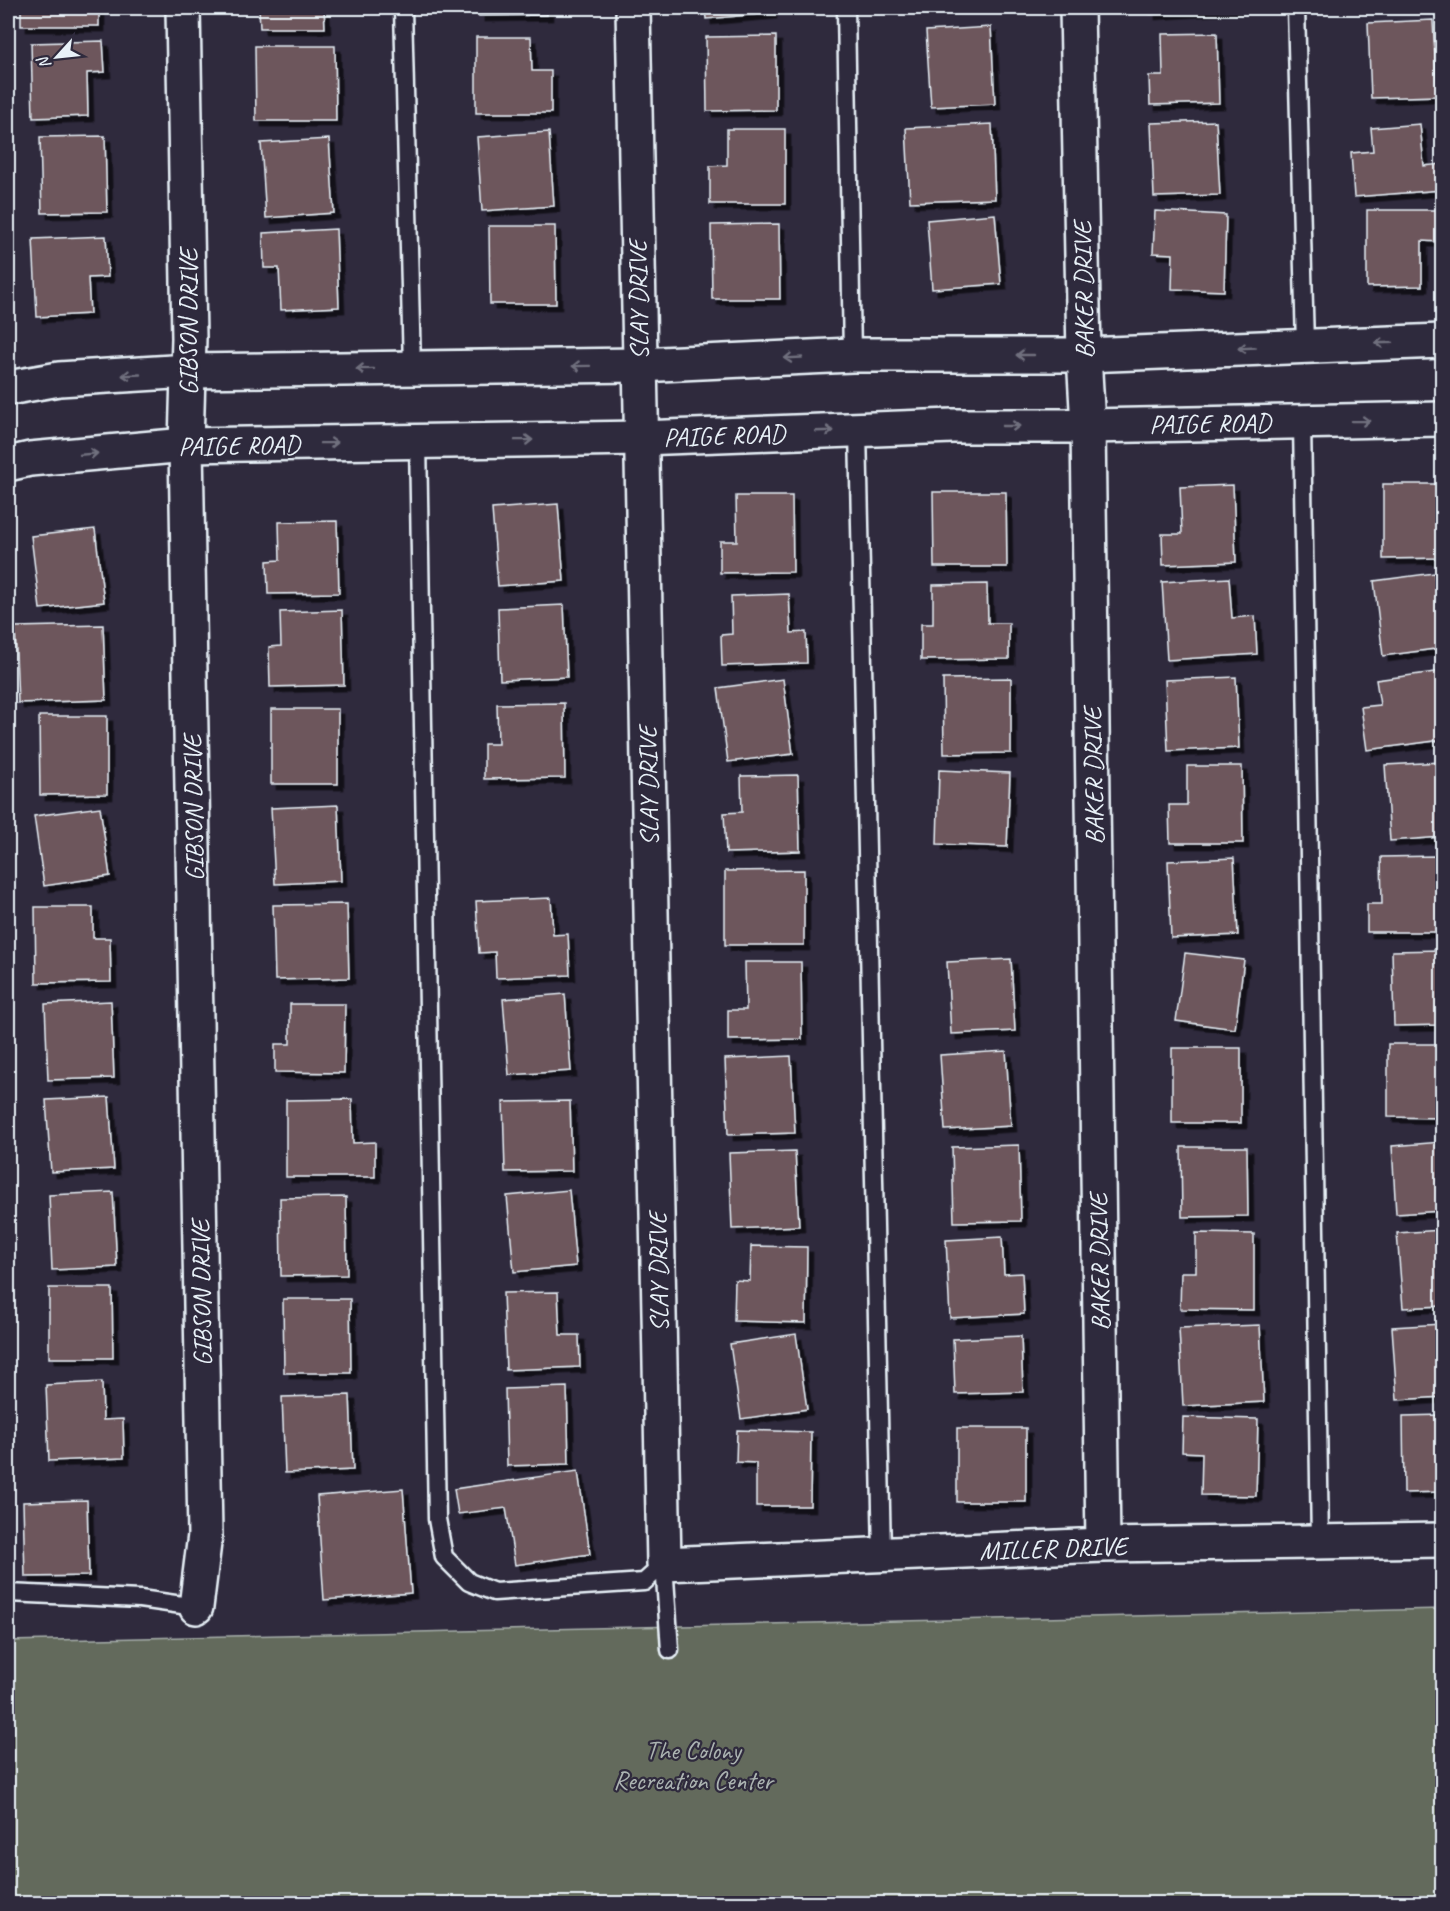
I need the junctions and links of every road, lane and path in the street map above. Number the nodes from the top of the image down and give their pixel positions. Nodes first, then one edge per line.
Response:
1 (183, 8) edge
2 (404, 8) edge
3 (633, 8) edge
4 (846, 8) edge
5 (1077, 8) edge
6 (1296, 8) edge
7 (1443, 341) edge
8 (1305, 345) junction
9 (852, 355) junction
10 (1084, 355) junction
11 (639, 365) junction
12 (412, 368) junction
13 (189, 371) junction
14 (8, 388) edge
15 (1443, 419) edge
16 (1302, 422) junction
17 (1088, 426) junction
18 (858, 430) junction
19 (641, 438) junction
20 (418, 441) junction
21 (186, 445) junction
22 (8, 464) edge
23 (1443, 1540) edge
24 (1320, 1542) junction
25 (1103, 1545) junction
26 (882, 1554) junction
27 (664, 1564) junction
28 (8, 1593) edge
29 (196, 1607) joint
30 (670, 1650) dead end

1 - 13 street, GIBSON DRIVE
2 - 12 lane
3 - 11 street, SLAY DRIVE
4 - 9 lane
5 - 10 street, BAKER DRIVE
6 - 8 lane
7 -> 8 street
8 -> 10 street
10 -> 9 street
9 -> 11 street
10 - 17 street, BAKER DRIVE
11 -> 12 street
11 - 19 street, SLAY DRIVE
12 -> 13 street
13 -> 14 street
13 - 21 street, GIBSON DRIVE
16 -> 15 street, PAIGE ROAD
16 - 17 street, PAIGE ROAD
16 - 24 lane
18 -> 17 street, PAIGE ROAD
17 - 25 street, BAKER DRIVE
19 -> 18 street, PAIGE ROAD
18 - 26 lane
20 -> 19 street, PAIGE ROAD
19 - 27 street, SLAY DRIVE
21 -> 20 street, PAIGE ROAD
20 - 27 lane
22 -> 21 street, PAIGE ROAD
21 - 29 street, GIBSON DRIVE
23 - 24 street, MILLER DRIVE
24 - 25 street, MILLER DRIVE
25 - 26 street, MILLER DRIVE
26 - 27 street, MILLER DRIVE
27 - 30 lane
28 - 29 lane

